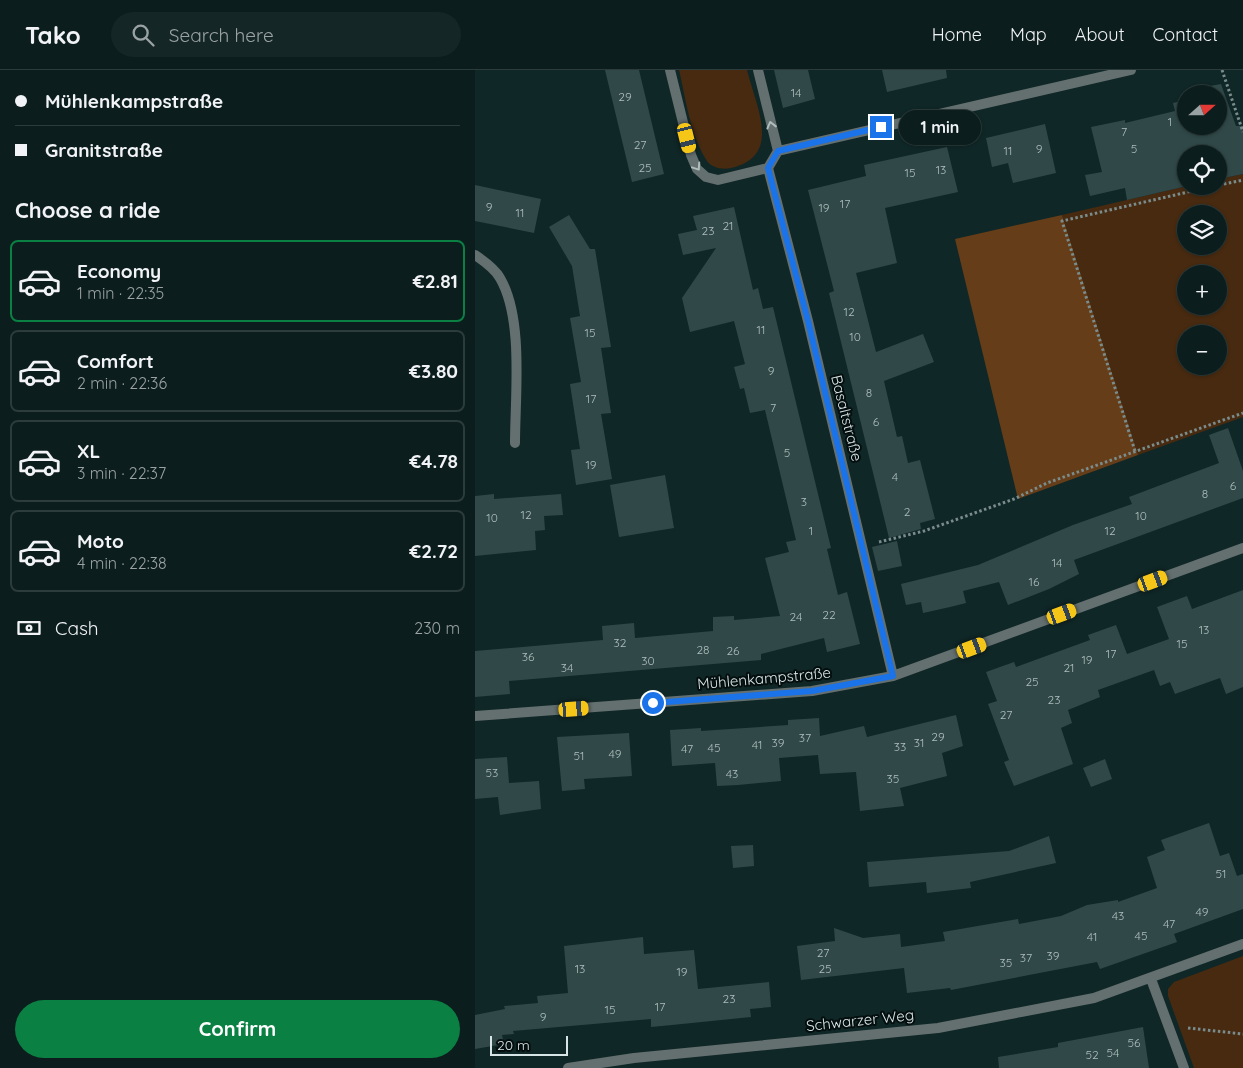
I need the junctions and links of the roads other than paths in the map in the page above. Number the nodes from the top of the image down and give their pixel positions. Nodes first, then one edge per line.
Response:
1 (670, 70) edge
2 (758, 70) edge
3 (1131, 70) edge
4 (778, 151) junction
5 (768, 168) junction
6 (475, 255) edge
7 (515, 443) dead end
8 (1243, 548) edge
9 (893, 676) junction
10 (475, 716) edge
11 (1243, 944) edge
12 (1151, 979) junction
13 (568, 1068) edge
14 (1184, 1068) edge

1 -> 5 street
4 -> 2 street
3 - 4 street
4 - 5 street
5 - 9 street, Basaltstraße
6 - 7 street
8 - 9 street, Mühlenkampstraße
9 - 10 street, Mühlenkampstraße
11 - 12 street, Schwarzer Weg
12 - 13 street, Schwarzer Weg
12 - 14 street

